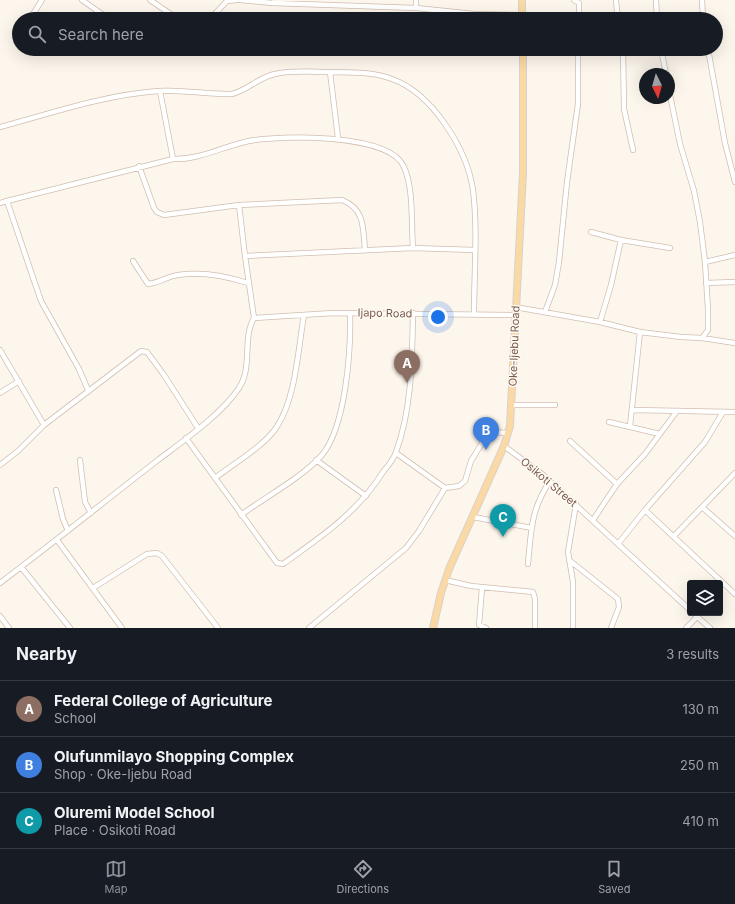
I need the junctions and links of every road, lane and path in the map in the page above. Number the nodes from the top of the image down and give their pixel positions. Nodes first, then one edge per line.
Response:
1 (42, 0) edge
2 (82, 0) edge
3 (150, 0) edge
4 (227, 0) edge
5 (237, 0) edge
6 (240, 0) edge
7 (416, 0) edge
8 (522, 0) edge
9 (577, 0) edge
10 (616, 0) edge
11 (656, 0) edge
12 (702, 0) edge
13 (416, 8) junction
14 (34, 12) edge
15 (99, 12) edge
16 (166, 12) edge
17 (216, 12) edge
18 (455, 12) edge
19 (521, 12) edge
20 (578, 12) edge
21 (618, 12) edge
22 (657, 12) edge
23 (703, 12) edge
24 (523, 56) edge
25 (578, 56) edge
26 (623, 56) edge
27 (662, 56) edge
28 (710, 56) edge
29 (665, 68) edge
30 (330, 72) junction
31 (160, 91) junction
32 (672, 104) edge
33 (0, 127) edge
34 (338, 138) junction
35 (633, 150) dead end
36 (173, 159) junction
37 (733, 165) edge
38 (139, 166) junction
39 (735, 182) edge
40 (6, 201) junction
41 (0, 202) edge
42 (239, 205) junction
43 (591, 232) dead end
44 (621, 240) junction
45 (413, 248) junction
46 (670, 248) dead end
47 (365, 250) junction
48 (475, 250) junction
49 (735, 255) edge
50 (245, 256) junction
51 (133, 260) dead end
52 (705, 262) junction
53 (706, 282) junction
54 (735, 282) edge
55 (248, 283) junction
56 (515, 307) junction
57 (546, 312) junction
58 (350, 313) junction
59 (413, 313) junction
60 (474, 314) junction
61 (304, 315) junction
62 (515, 315) junction
63 (254, 318) junction
64 (600, 322) junction
65 (640, 332) junction
66 (702, 338) junction
67 (735, 343) edge
68 (0, 350) edge
69 (19, 381) junction
70 (88, 390) junction
71 (0, 393) edge
72 (512, 405) junction
73 (556, 405) dead end
74 (633, 410) junction
75 (677, 411) junction
76 (723, 412) junction
77 (735, 412) edge
78 (609, 422) dead end
79 (44, 425) junction
80 (630, 426) junction
81 (198, 428) junction
82 (508, 433) junction
83 (660, 434) junction
84 (186, 438) junction
85 (570, 441) dead end
86 (504, 446) junction
87 (396, 453) junction
88 (80, 460) dead end
89 (316, 460) junction
90 (0, 465) edge
91 (735, 473) edge
92 (215, 478) junction
93 (550, 481) junction
94 (617, 484) junction
95 (444, 488) junction
96 (56, 490) dead end
97 (366, 496) junction
98 (576, 504) junction
99 (702, 507) junction
100 (645, 510) junction
101 (91, 513) junction
102 (241, 515) junction
103 (473, 517) junction
104 (593, 520) junction
105 (532, 528) junction
106 (68, 531) junction
107 (674, 536) junction
108 (735, 536) edge
109 (57, 540) junction
110 (618, 544) junction
111 (569, 560) junction
112 (528, 564) dead end
113 (21, 567) junction
114 (445, 580) junction
115 (0, 583) edge
116 (93, 588) junction
117 (482, 588) junction
118 (735, 594) edge
119 (687, 607) edge
120 (694, 616) edge
121 (696, 616) edge
122 (0, 617) edge
123 (9, 628) edge
124 (70, 628) edge
125 (122, 628) edge
126 (218, 628) edge
127 (309, 628) edge
128 (433, 628) edge
129 (486, 628) edge
130 (534, 628) edge
131 (573, 628) edge
132 (611, 628) edge
133 (686, 628) edge
134 (710, 628) edge

1 - 14 street
2 - 15 street
3 - 16 street
4 - 5 street
4 - 17 street
6 - 13 street
7 - 13 street
8 - 19 main road
9 - 20 street
10 - 21 street
11 - 22 street
12 - 23 street
13 - 18 street
24 - 56 main road, Oke-Ijebu Road
25 - 57 street
26 - 35 street
27 - 29 street
28 - 37 street
30 - 31 street
30 - 34 street
30 - 48 street
31 - 33 street
31 - 36 street
32 - 52 street
34 - 36 street
34 - 45 street
36 - 38 street
37 - 39 street
38 - 40 street
38 - 42 street
40 - 41 street
40 - 70 street
42 - 47 street
42 - 50 street
43 - 44 street
44 - 46 street
44 - 64 street
45 - 47 street
45 - 48 street
47 - 50 street
48 - 60 street
49 - 52 street
50 - 55 street
51 - 55 street
52 - 53 street
53 - 54 street
53 - 66 street
55 - 63 street
56 - 57 street
56 - 62 main road, Oke-Ijebu Road
57 - 64 street
58 - 59 street, Ijapo Road
58 - 61 street, Ijapo Road
58 - 89 street
59 - 60 street, Ijapo Road
59 - 87 street
60 - 62 street, Ijapo Road
61 - 63 street, Ijapo Road
61 - 92 street
62 - 72 main road, Oke-Ijebu Road
63 - 81 street
64 - 65 street
65 - 66 street
65 - 74 street
66 - 67 street
68 - 69 street
69 - 71 street
69 - 79 street
70 - 79 street
70 - 81 street
72 - 73 street
72 - 82 main road, Oke-Ijebu Road
74 - 75 street
74 - 80 street
75 - 76 street
75 - 83 street
76 - 77 street
76 - 100 street
78 - 80 street
79 - 90 street
80 - 83 street
81 - 84 street
82 - 86 main road, Oke-Ijebu Road
82 - 95 street
83 - 94 street
84 - 92 street
84 - 101 street
85 - 94 street
86 - 93 street, Osikoti Street
86 - 103 main road, Oke-Ijebu Road
87 - 95 street
87 - 97 street
88 - 101 street
89 - 97 street
89 - 102 street
91 - 99 street
92 - 102 street
93 - 98 street, Osikoti Street
93 - 105 street
94 - 104 street
95 - 127 street
96 - 106 street
97 - 102 street
98 - 104 street, Osikoti Street
98 - 111 street
99 - 107 street
99 - 108 street
100 - 107 street
100 - 110 street
101 - 106 street
103 - 105 street
103 - 114 main road, Oke-Ijebu Road
104 - 110 street, Osikoti Street
105 - 112 street
106 - 109 street
107 - 118 street
109 - 113 street
109 - 116 street
110 - 119 street, Osikoti Street
111 - 131 street
111 - 132 street
113 - 115 street
113 - 124 street
114 - 117 street
114 - 128 main road, Oke-Ijebu Road
116 - 125 street
116 - 126 street
117 - 129 street
117 - 130 street
120 - 133 street
121 - 134 street
122 - 123 street

